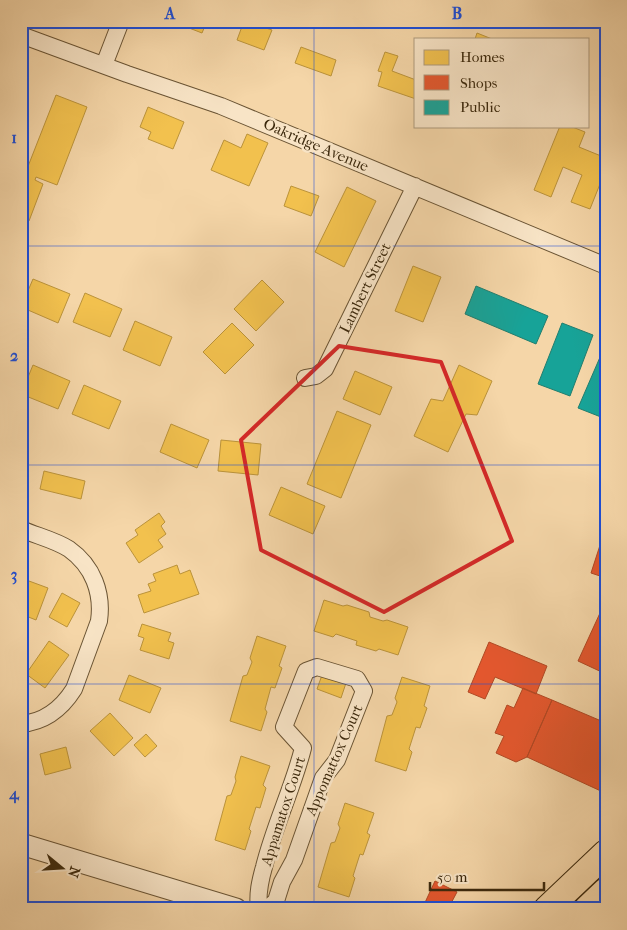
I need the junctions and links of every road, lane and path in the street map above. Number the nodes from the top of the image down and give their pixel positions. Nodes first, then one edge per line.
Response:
1 (122, 21) edge
2 (21, 35) edge
3 (104, 66) junction
4 (415, 186) junction
5 (606, 266) edge
6 (305, 378) dead end
7 (21, 530) edge
8 (364, 692) joint
9 (21, 724) edge
10 (21, 844) edge
11 (606, 853) edge
12 (606, 891) edge
13 (236, 909) edge
14 (259, 909) edge
15 (267, 909) edge
16 (547, 909) edge
17 (587, 909) edge

1 - 3 street
2 - 3 street, Oakridge Avenue
3 - 4 street, Oakridge Avenue
4 - 5 street, Oakridge Avenue
4 - 6 street, Lambert Street
7 - 9 street
8 - 14 street, Appamatox Court
8 - 15 street, Appomattox Court
10 - 13 street
11 - 16 main road
12 - 17 main road

